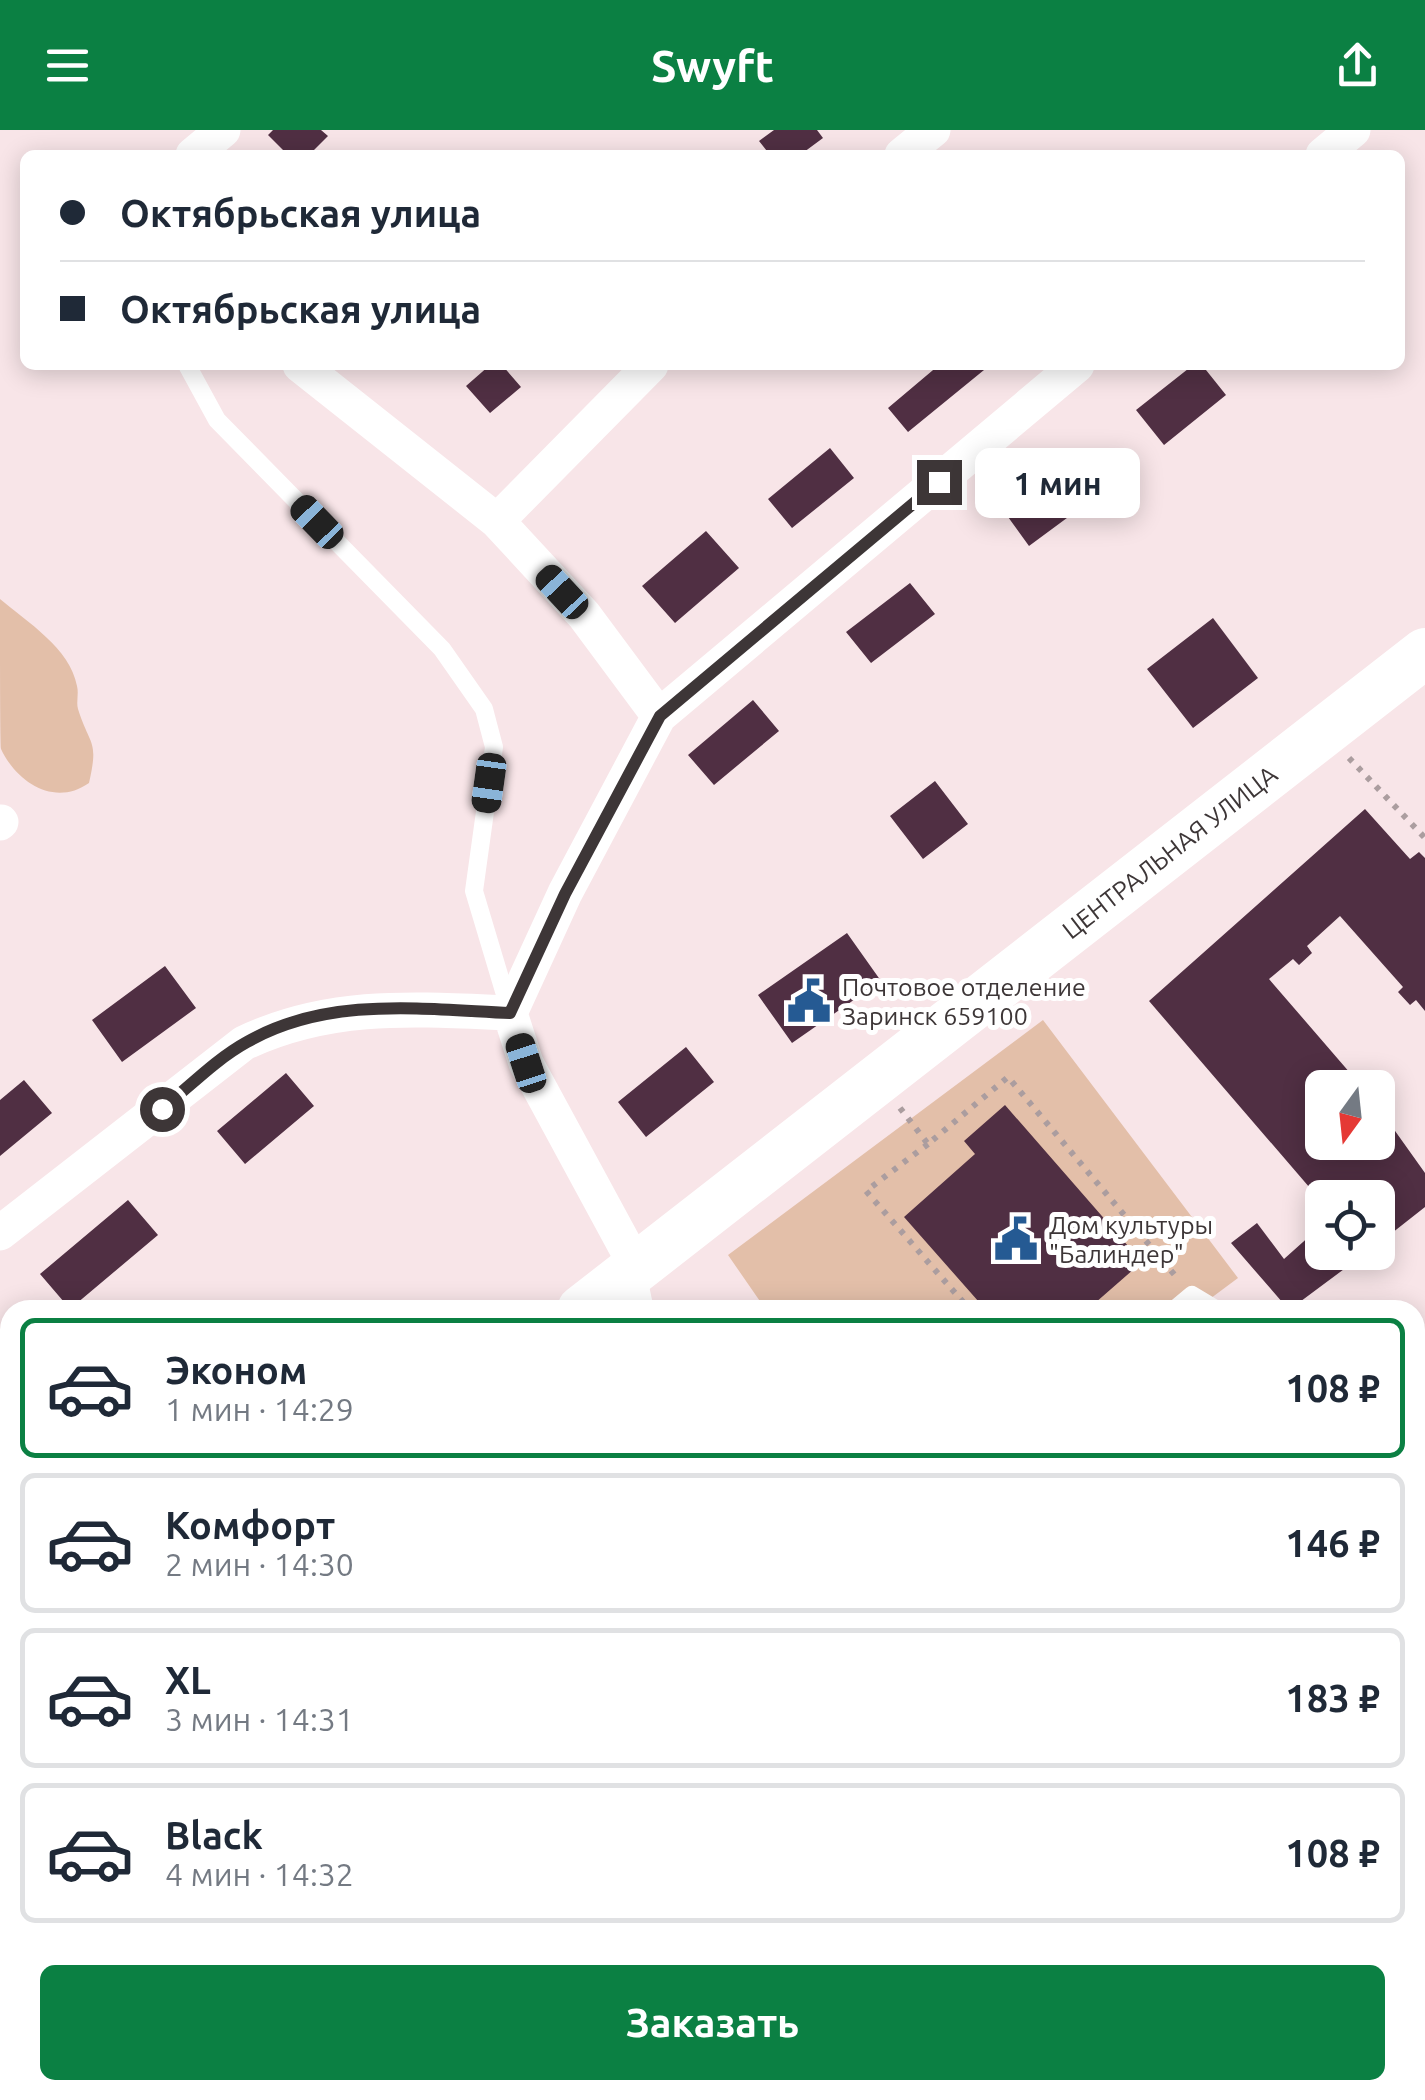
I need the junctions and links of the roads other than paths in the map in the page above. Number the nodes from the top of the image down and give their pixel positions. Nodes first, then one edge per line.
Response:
1 (933, 130) edge
2 (1353, 130) edge
3 (908, 150) edge
4 (1329, 150) edge
5 (190, 370) edge
6 (306, 370) edge
7 (645, 370) edge
8 (1071, 370) edge
9 (497, 521) junction
10 (1425, 653) edge
11 (660, 716) junction
12 (510, 1013) junction
13 (0, 1233) edge
14 (640, 1288) edge
15 (608, 1300) edge

1 - 3 street
2 - 4 street
5 - 12 lane
6 - 9 street
7 - 9 street
8 - 11 street
9 - 11 street
10 - 14 street, ЦЕНТРАЛЬНАЯ УЛИЦА
11 - 12 street
12 - 13 street
12 - 14 street
14 - 15 street, ЦЕНТРАЛЬНАЯ УЛИЦА

